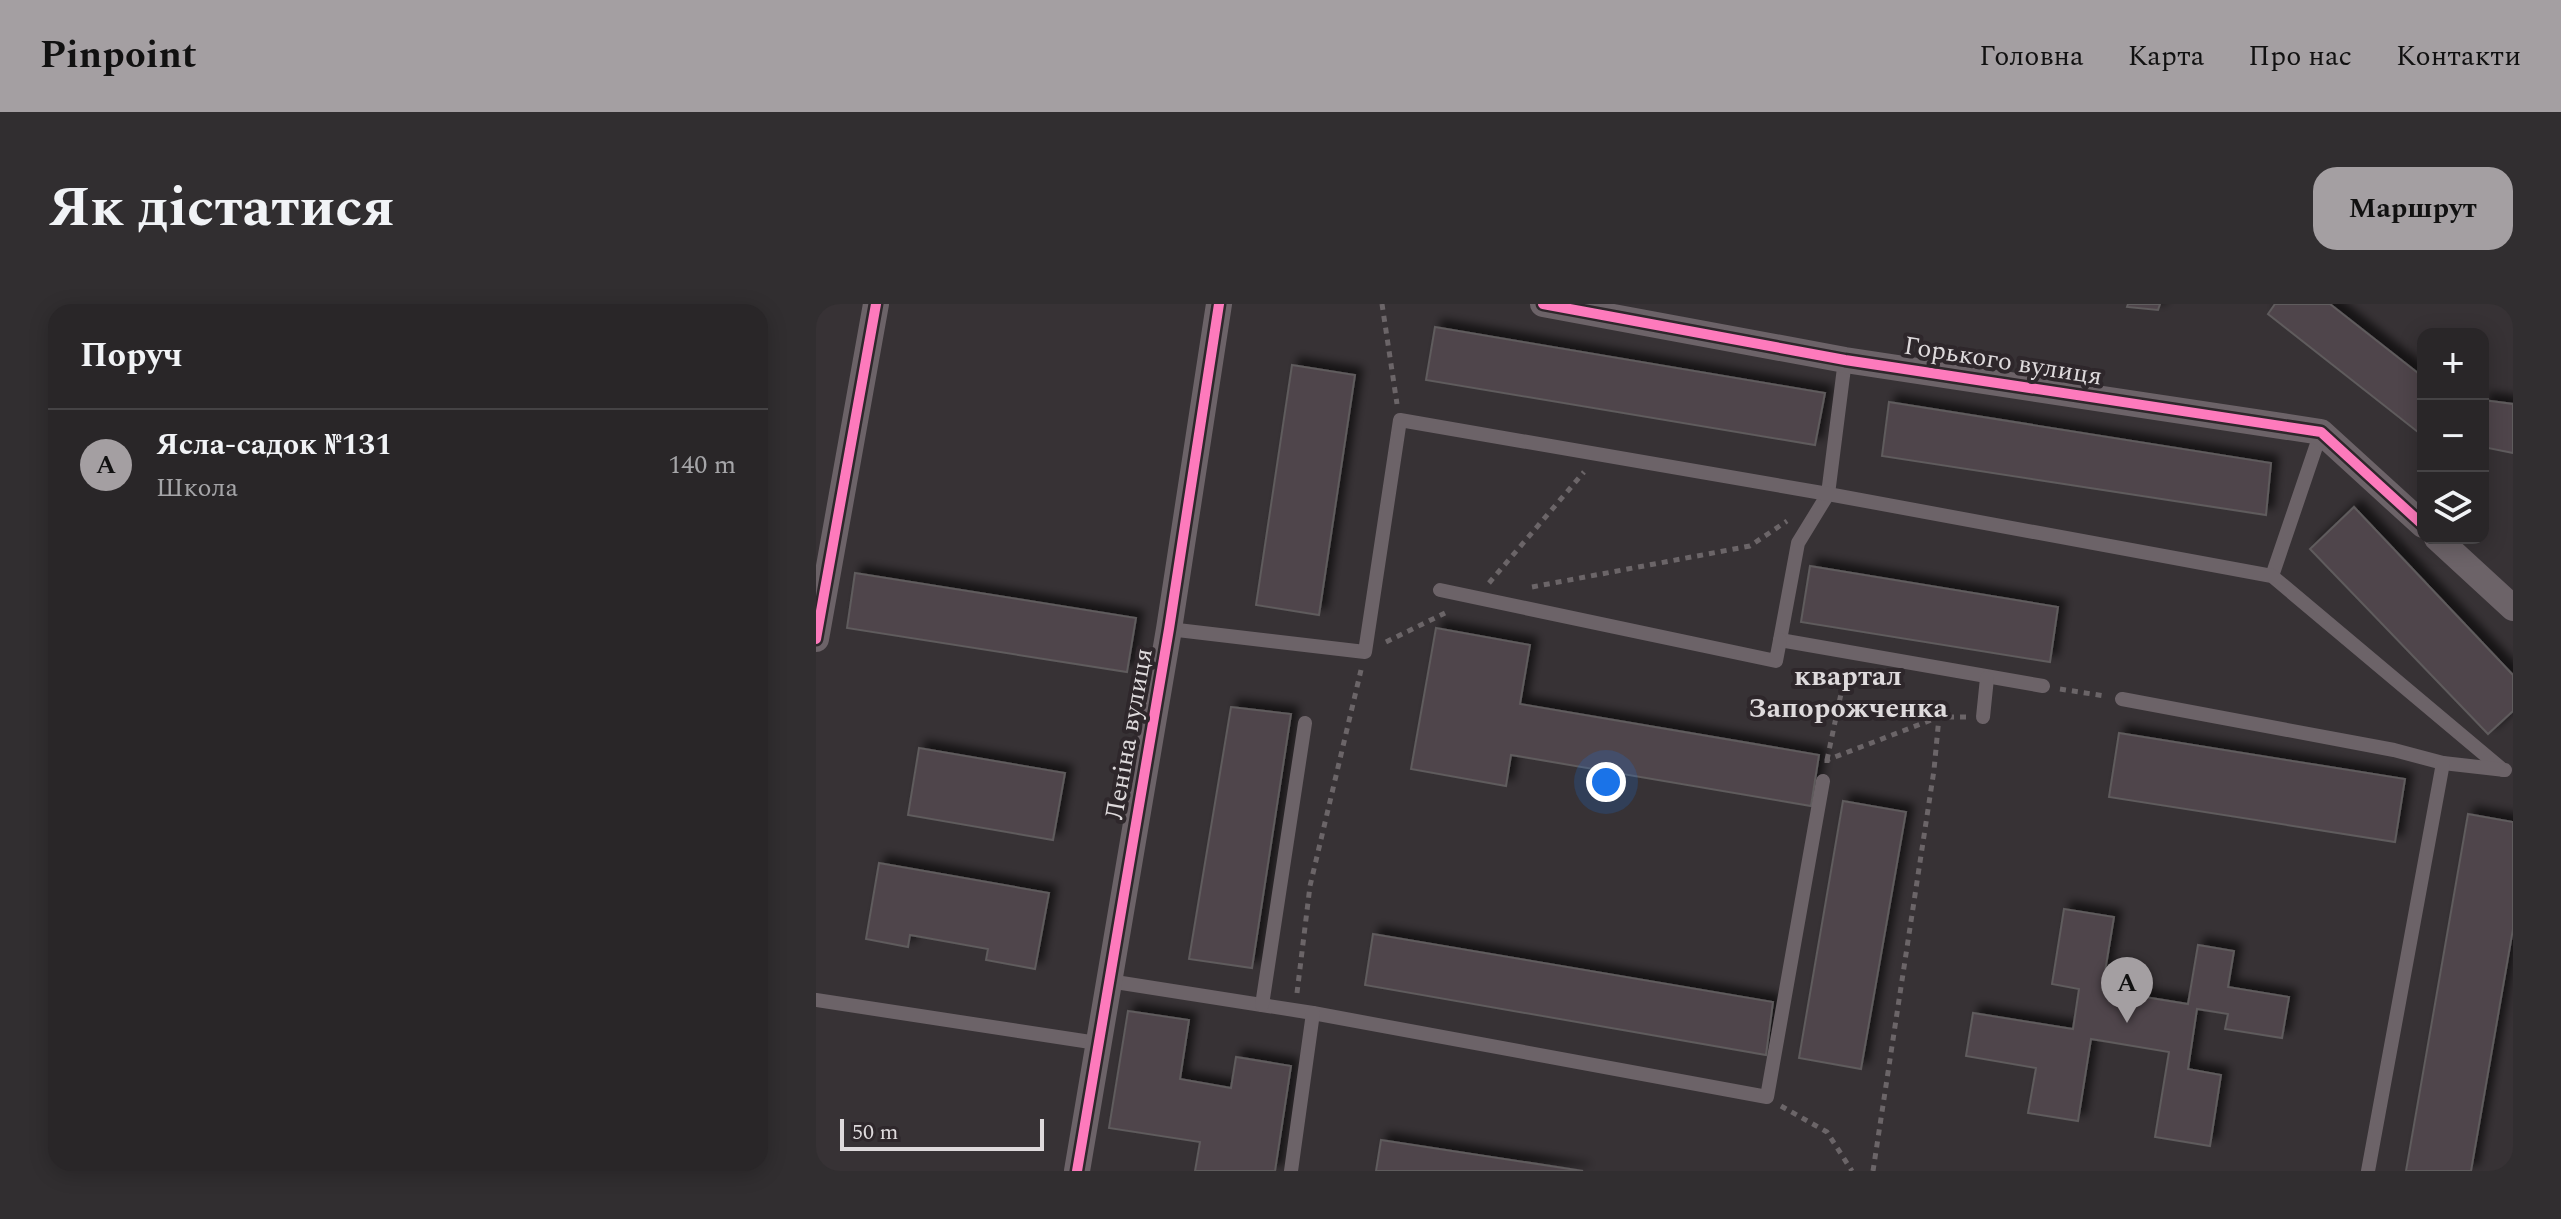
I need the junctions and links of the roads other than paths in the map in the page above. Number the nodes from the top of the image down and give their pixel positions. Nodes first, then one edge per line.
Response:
1 (876, 304) edge
2 (1219, 304) edge
3 (1543, 304) edge
4 (1845, 360) junction
5 (2321, 432) junction
6 (1828, 494) junction
7 (2417, 520) edge
8 (826, 533) edge
9 (2444, 544) edge
10 (2272, 576) junction
11 (1440, 590) dead end
12 (2513, 608) edge
13 (1169, 629) junction
14 (816, 639) edge
15 (1780, 640) junction
16 (1987, 678) junction
17 (2043, 686) road end
18 (2122, 699) road end
19 (1983, 717) road end
20 (1305, 723) dead end
21 (2443, 763) junction
22 (2508, 771) edge
23 (1823, 781) road end
24 (1109, 981) junction
25 (816, 1000) edge
26 (1262, 1005) junction
27 (1313, 1013) junction
28 (1097, 1043) junction
29 (1077, 1171) edge
30 (1291, 1171) edge
31 (2368, 1171) edge

1 - 8 street
2 - 13 street, Леніна вулиця
3 - 4 street, Горького вулиця
4 - 5 street, Горького вулиця
4 - 6 lane
5 - 7 street
5 - 10 lane
6 - 10 lane
6 - 13 lane
6 - 15 lane
8 - 14 street
9 - 12 street
10 - 22 lane
11 - 15 lane
13 - 24 street, Леніна вулиця
15 - 16 lane
16 - 17 lane
16 - 19 lane
18 - 21 lane
20 - 26 lane
21 - 22 lane
21 - 31 lane
23 - 27 lane
24 - 26 lane
24 - 28 street, Леніна вулиця
25 - 28 lane
26 - 27 lane
27 - 30 lane
28 - 29 street, Леніна вулиця

